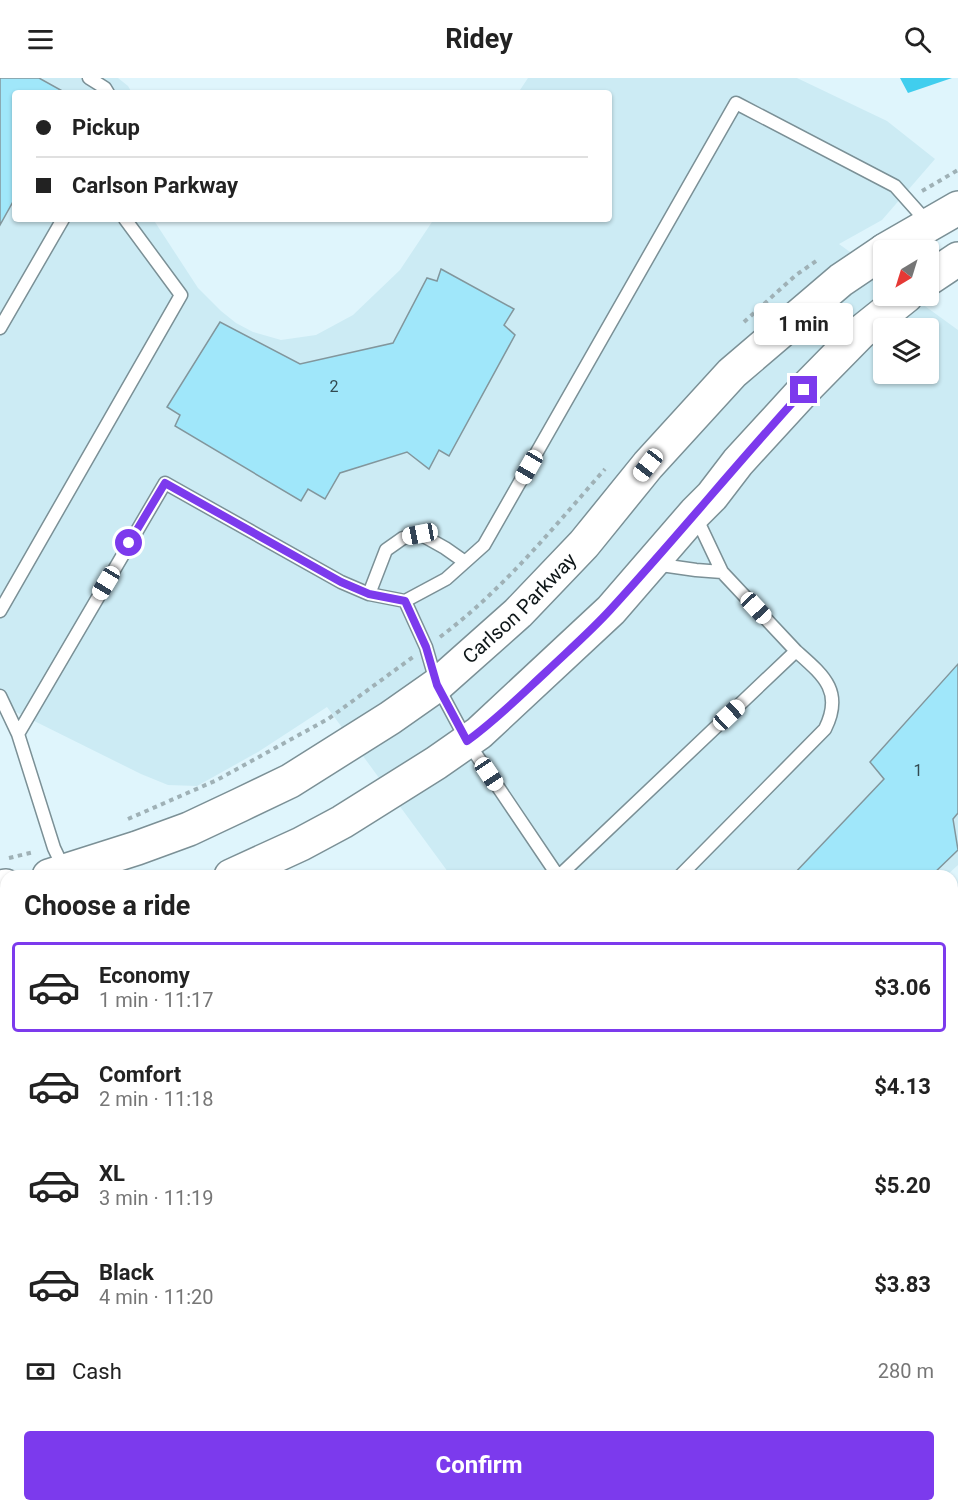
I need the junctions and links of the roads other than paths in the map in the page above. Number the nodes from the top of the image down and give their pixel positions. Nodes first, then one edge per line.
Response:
1 (89, 78) edge
2 (106, 90) edge
3 (958, 208) edge
4 (61, 222) edge
5 (127, 222) edge
6 (929, 224) junction
7 (902, 240) edge
8 (873, 258) edge
9 (958, 259) edge
10 (939, 272) edge
11 (894, 306) edge
12 (0, 328) edge
13 (694, 513) junction
14 (465, 562) junction
15 (651, 563) junction
16 (722, 572) junction
17 (369, 594) junction
18 (405, 601) junction
19 (0, 611) edge
20 (796, 651) junction
21 (437, 685) junction
22 (0, 696) edge
23 (18, 734) junction
24 (467, 741) junction
25 (59, 870) edge
26 (72, 870) edge
27 (244, 870) edge
28 (554, 870) edge
29 (564, 870) edge
30 (686, 870) edge

1 - 2 lane
3 - 6 main road, Carlson Parkway
4 - 12 lane
5 - 19 lane
6 - 7 main road, Carlson Parkway
6 - 14 lane
8 - 21 main road, Carlson Parkway
9 - 10 main road
11 - 13 main road
13 - 15 main road
13 - 16 lane
14 - 17 lane
14 - 18 lane
15 - 16 lane
15 - 24 main road
16 - 20 lane
17 - 18 lane
17 - 23 lane
18 - 21 lane
20 - 29 lane
20 - 30 lane
21 - 24 lane
21 - 26 main road, Carlson Parkway
22 - 23 lane
23 - 25 lane
24 - 27 main road
24 - 28 lane

